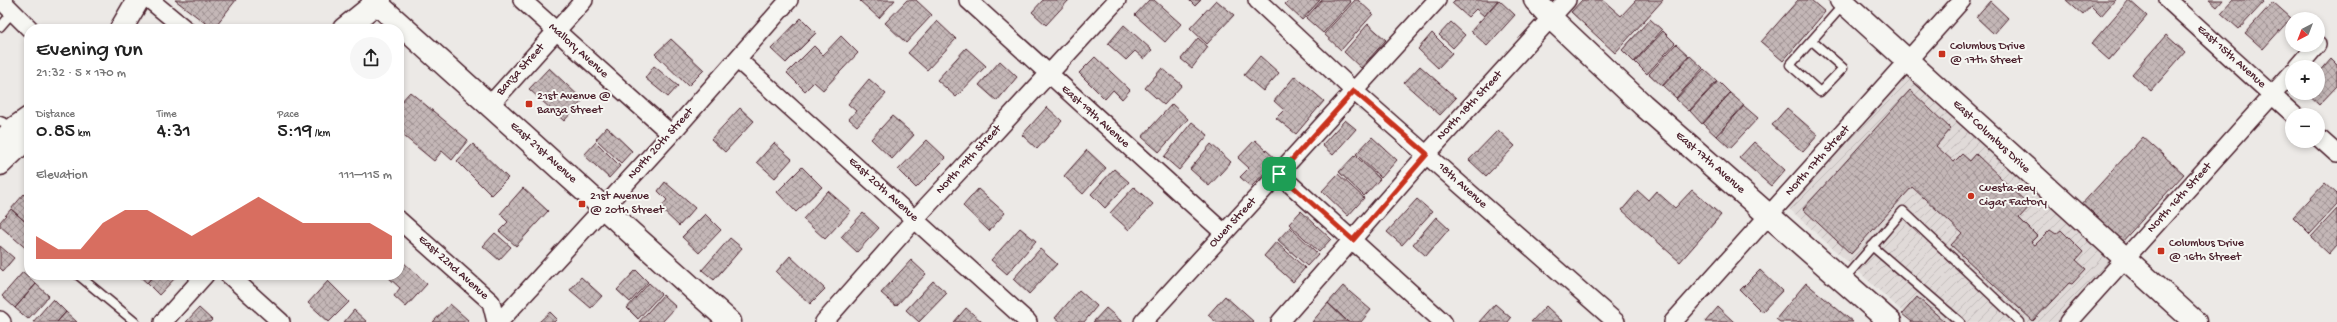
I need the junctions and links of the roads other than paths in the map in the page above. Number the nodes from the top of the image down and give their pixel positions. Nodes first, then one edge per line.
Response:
1 (1, 0) edge
2 (138, 0) edge
3 (150, 0) edge
4 (522, 0) edge
5 (584, 0) edge
6 (789, 0) edge
7 (968, 0) edge
8 (1117, 0) edge
9 (1257, 0) edge
10 (1437, 0) edge
11 (1534, 0) edge
12 (1567, 0) edge
13 (1962, 0) edge
14 (2168, 0) edge
15 (377, 1) edge
16 (1843, 2) edge
17 (13, 12) junction
18 (1551, 18) junction
19 (25, 24) edge
20 (124, 24) edge
21 (179, 24) edge
22 (350, 24) edge
23 (402, 24) edge
24 (404, 26) edge
25 (0, 27) edge
26 (556, 31) junction
27 (1812, 41) junction
28 (2311, 52) edge
29 (737, 59) junction
30 (1908, 60) junction
31 (2304, 60) edge
32 (1048, 74) junction
33 (2285, 82) edge
34 (1354, 91) junction
35 (2273, 95) junction
36 (490, 105) junction
37 (2287, 108) edge
38 (18, 126) edge
39 (671, 134) junction
40 (2325, 143) edge
41 (0, 144) edge
42 (1427, 154) junction
43 (2337, 154) edge
44 (0, 164) edge
45 (1279, 174) junction
46 (604, 207) junction
47 (1769, 215) junction
48 (915, 219) junction
49 (404, 224) edge
50 (1224, 233) junction
51 (1353, 240) junction
52 (1872, 246) junction
53 (2125, 260) junction
54 (84, 280) edge
55 (201, 280) edge
56 (234, 280) edge
57 (1843, 280) junction
58 (2016, 320) edge
59 (135, 322) edge
60 (163, 322) edge
61 (281, 322) edge
62 (498, 322) edge
63 (730, 322) edge
64 (824, 322) edge
65 (1028, 322) edge
66 (1143, 322) edge
67 (1280, 322) edge
68 (1443, 322) edge
69 (1616, 322) edge
70 (1673, 322) edge
71 (1890, 322) edge
72 (1960, 322) edge
73 (2068, 322) edge
74 (2195, 322) edge

1 - 17 street
2 - 20 main road
3 - 21 street
4 - 26 street, Mallory Avenue
5 - 26 street, Banza Street
6 - 29 street, North 20th Street
7 - 32 street, East 19th Avenue
8 - 32 street, North 19th Street
9 - 34 street, 18th Avenue
10 - 34 street, Owen Street
11 - 18 main road, East 17th Avenue
12 - 18 street, North 18th Street
13 - 30 street, North 17th Street
14 - 35 street, East 15th Avenue
15 - 22 main road
15 - 23 main road, East 21st Avenue
16 - 27 lane
16 - 30 main road, East Columbus Drive
17 - 19 street
17 - 25 lane
18 - 42 street, North 18th Street
18 - 47 main road, East 17th Avenue
24 - 36 main road, East 21st Avenue
26 - 36 street, Banza Street
26 - 39 street, Mallory Avenue
27 - 27 lane
28 - 31 street
29 - 39 street, North 20th Street
29 - 48 street, East 20th Avenue
30 - 47 street, North 17th Street
30 - 53 main road, East Columbus Drive
32 - 48 street, North 19th Street
32 - 50 street, East 19th Avenue
33 - 35 street, North 16th Street
34 - 42 street, 18th Avenue
34 - 45 street, Owen Street
35 - 37 street, East 15th Avenue
35 - 53 street, North 16th Street
36 - 46 main road, East 21st Avenue
38 - 41 main road
38 - 44 main road
39 - 46 street, North 20th Street
40 - 43 street
42 - 51 street, North 18th Street
42 - 69 street, 18th Avenue
45 - 50 street, Owen Street
45 - 51 street
46 - 62 street, North 20th Street
46 - 63 main road, East 21st Avenue
47 - 57 main road, East 17th Avenue
47 - 70 street, North 17th Street
48 - 64 street, North 19th Street
48 - 65 street, East 20th Avenue
49 - 62 street, East 22nd Avenue
50 - 66 street, Owen Street
51 - 67 street, North 18th Street
51 - 68 street
52 - 57 lane
52 - 58 lane
52 - 72 lane
53 - 73 street, North 16th Street
53 - 74 main road, East Columbus Drive
54 - 59 lane
55 - 60 street
56 - 61 street
57 - 71 main road, East 17th Avenue

